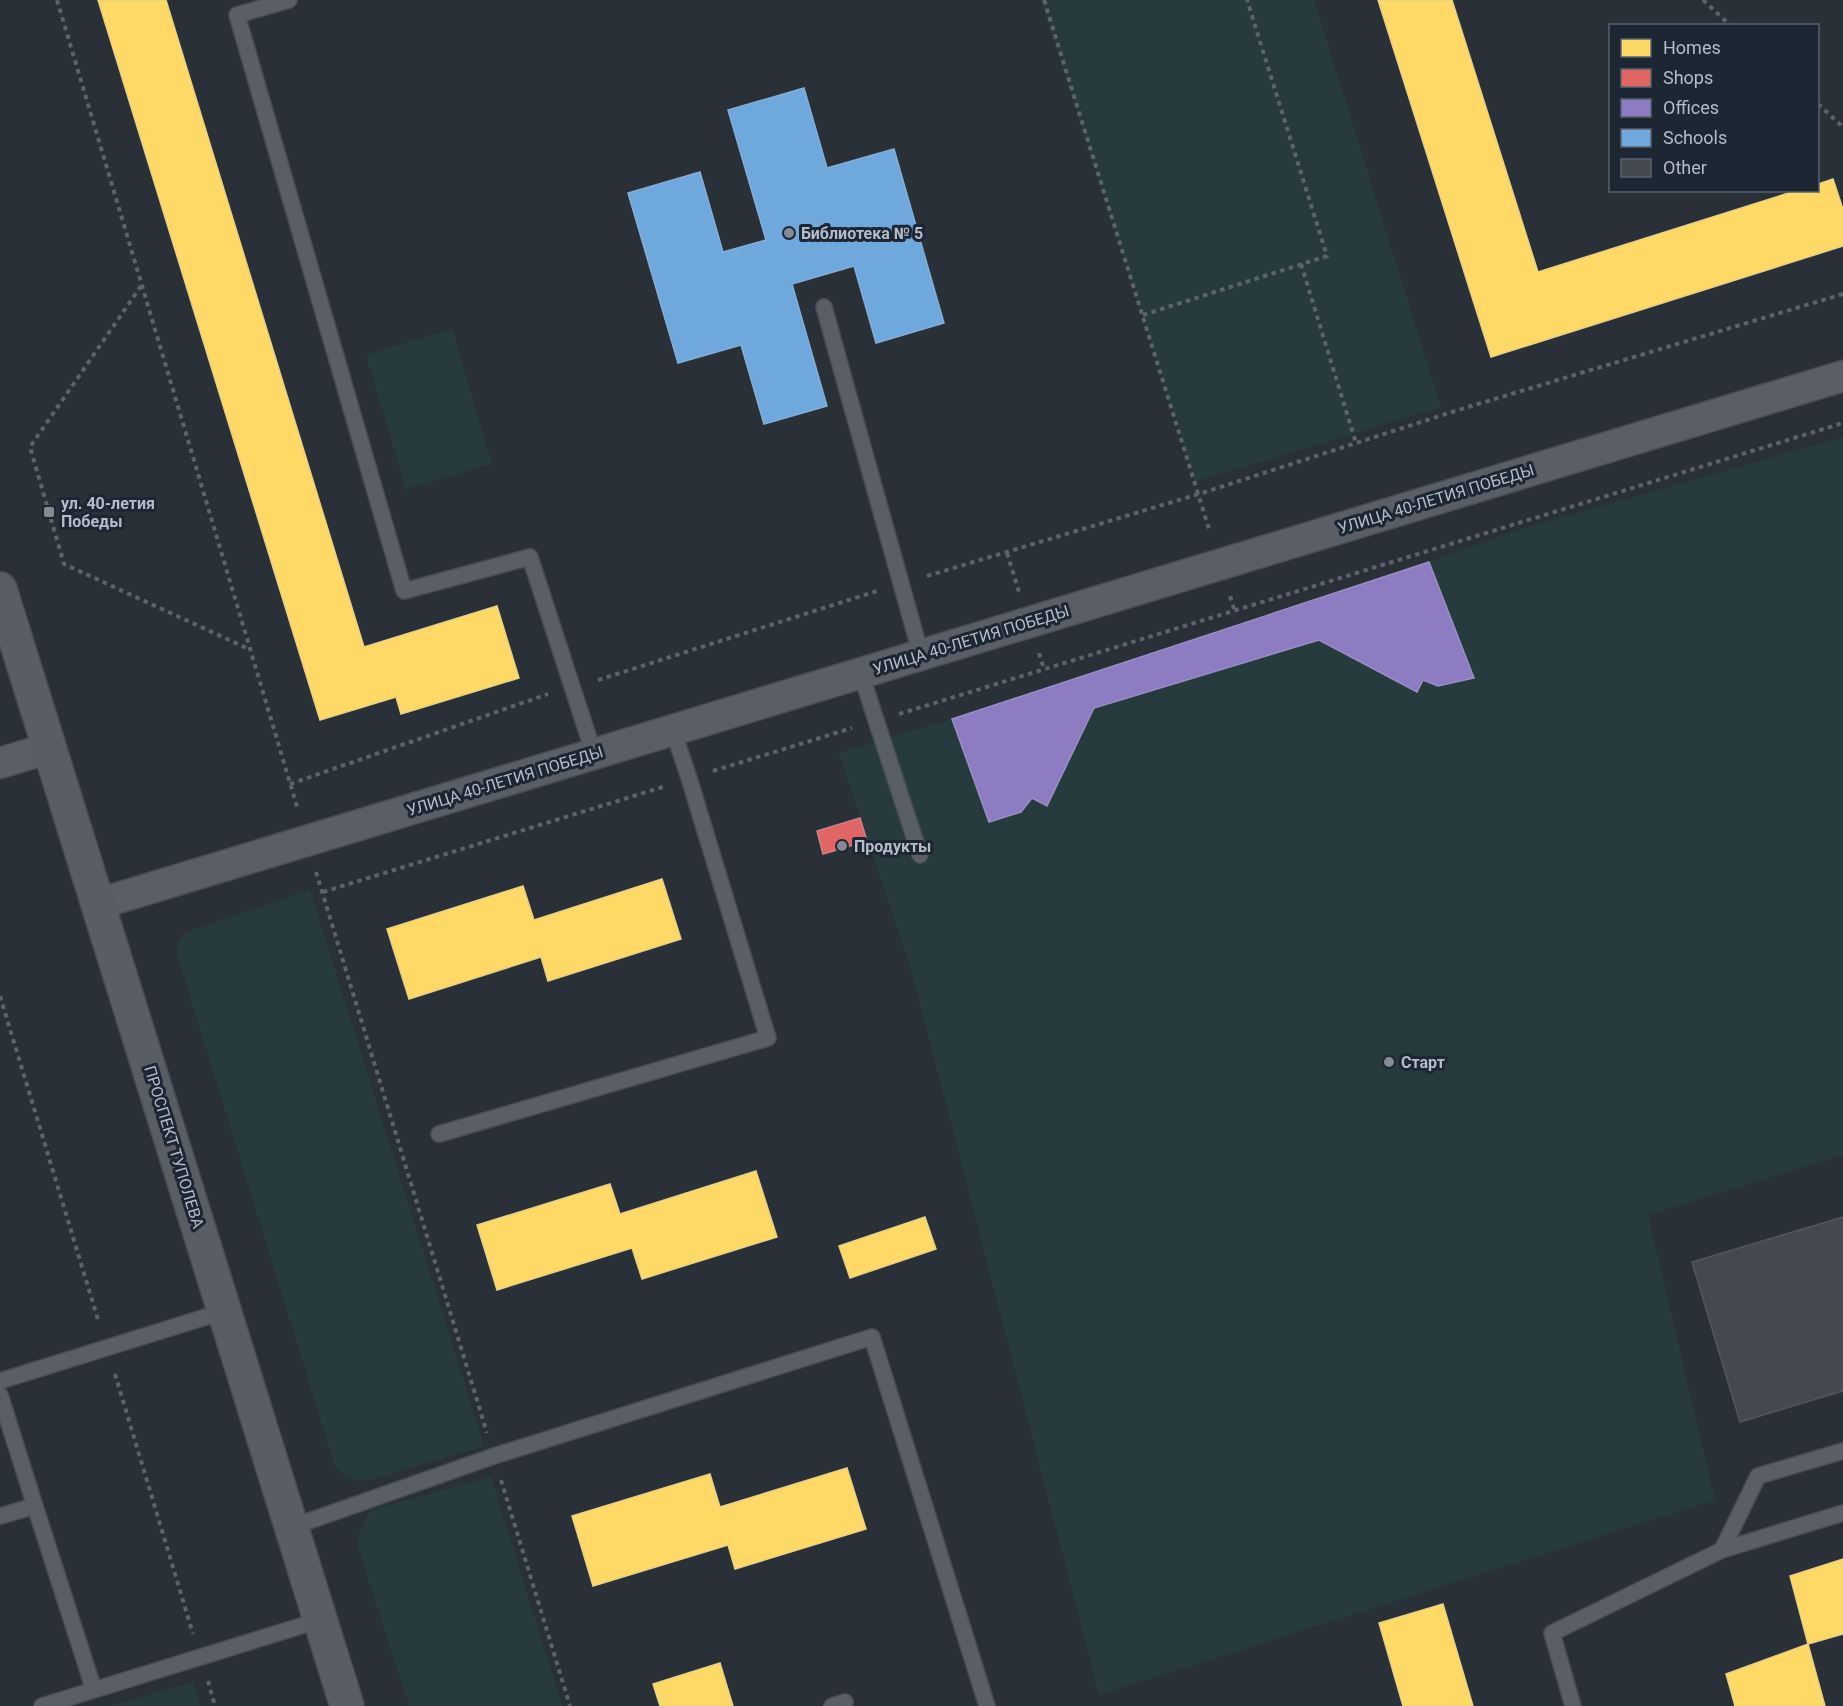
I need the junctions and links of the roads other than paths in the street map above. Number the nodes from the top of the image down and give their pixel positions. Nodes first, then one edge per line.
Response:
1 (289, 0) edge
2 (824, 307) dead end
3 (1843, 376) edge
4 (0, 589) edge
5 (921, 655) junction
6 (861, 674) junction
7 (673, 730) junction
8 (50, 748) junction
9 (594, 754) junction
10 (0, 763) edge
11 (920, 855) dead end
12 (98, 904) junction
13 (439, 1134) dead end
14 (225, 1311) junction
15 (0, 1381) edge
16 (0, 1395) edge
17 (1843, 1451) edge
18 (35, 1506) junction
19 (1843, 1513) edge
20 (0, 1516) edge
21 (292, 1527) junction
22 (1722, 1550) junction
23 (320, 1620) junction
24 (94, 1690) junction
25 (42, 1706) edge
26 (347, 1706) edge
27 (987, 1706) edge
28 (1573, 1706) edge

1 - 9 lane
2 - 5 lane
3 - 5 street, УЛИЦА 40-ЛЕТИЯ ПОБЕДЫ
4 - 8 main road, ПРОСПЕКТ ТУПОЛЕВА
5 - 6 street, УЛИЦА 40-ЛЕТИЯ ПОБЕДЫ
6 - 7 street, УЛИЦА 40-ЛЕТИЯ ПОБЕДЫ
6 - 11 lane
7 - 9 street, УЛИЦА 40-ЛЕТИЯ ПОБЕДЫ
7 - 13 lane
8 - 10 street
8 - 12 main road, ПРОСПЕКТ ТУПОЛЕВА
9 - 12 street, УЛИЦА 40-ЛЕТИЯ ПОБЕДЫ
12 - 14 main road, ПРОСПЕКТ ТУПОЛЕВА
14 - 15 lane
14 - 21 main road, ПРОСПЕКТ ТУПОЛЕВА
16 - 18 lane
17 - 22 lane
18 - 20 lane
18 - 24 lane
19 - 22 lane
21 - 23 main road, ПРОСПЕКТ ТУПОЛЕВА
21 - 27 lane
22 - 28 lane
23 - 24 lane
23 - 26 main road, ПРОСПЕКТ ТУПОЛЕВА
24 - 25 lane

